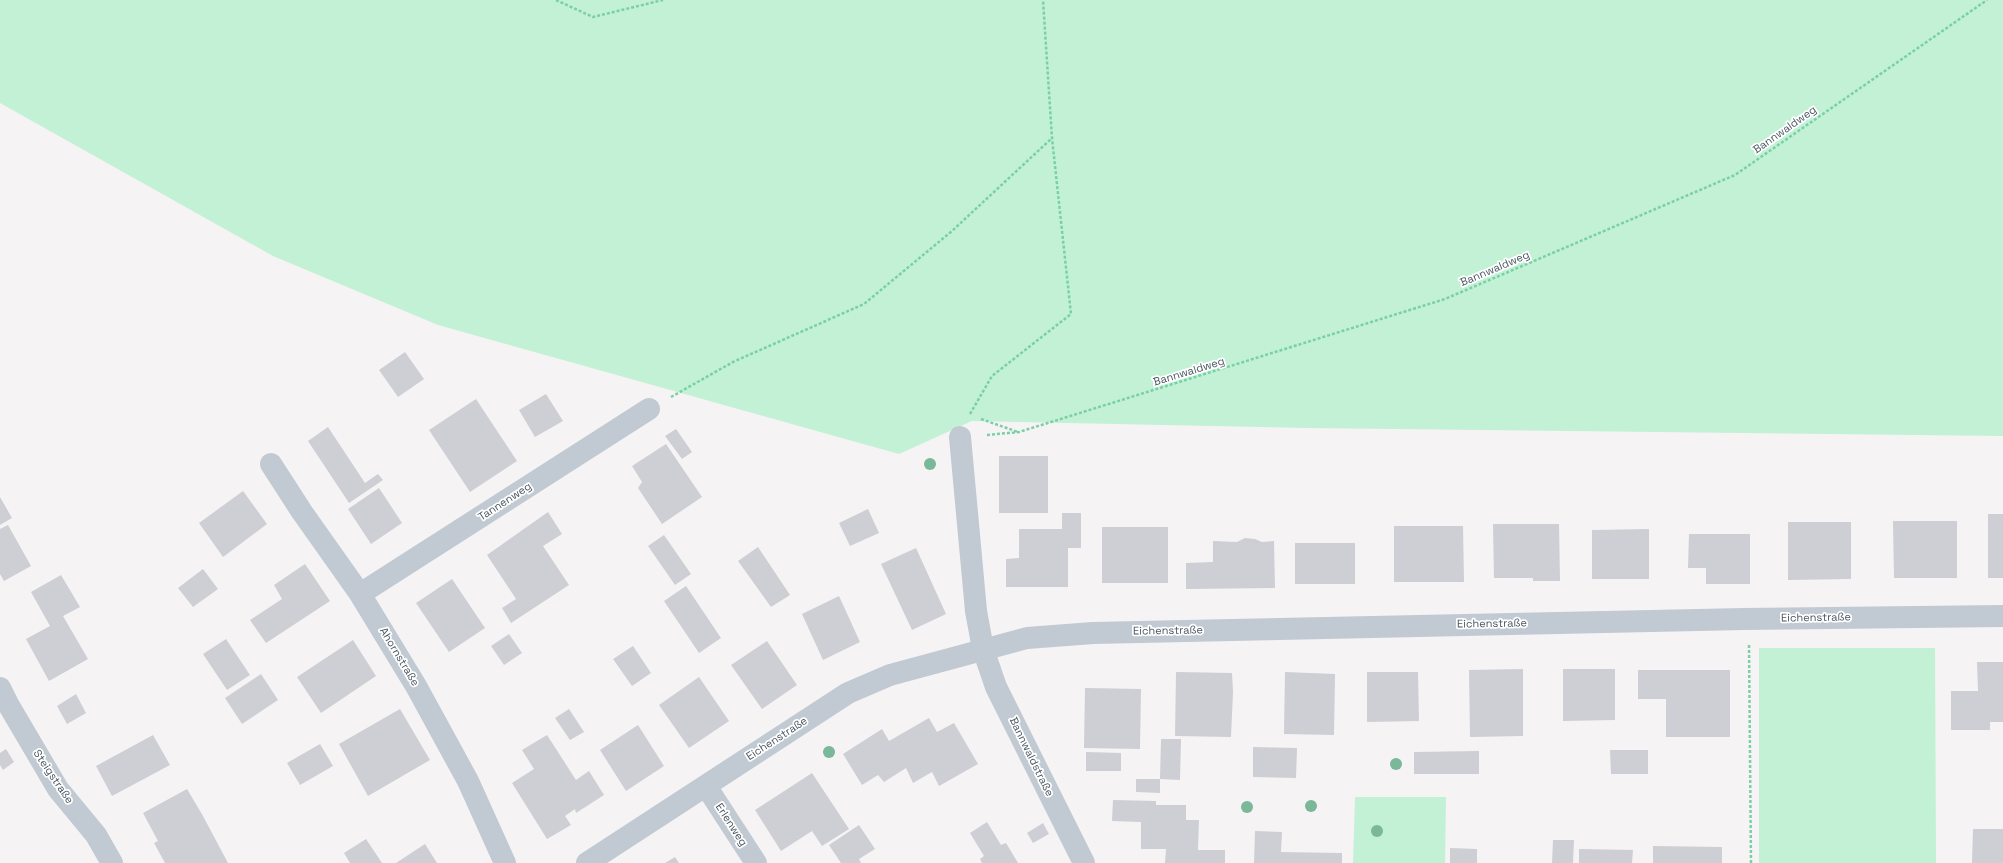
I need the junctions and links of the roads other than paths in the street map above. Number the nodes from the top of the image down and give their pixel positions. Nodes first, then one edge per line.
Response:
1 (649, 410) road end
2 (960, 437) road end
3 (271, 464) dead end
4 (360, 594) junction
5 (2003, 616) edge
6 (982, 649) junction
7 (0, 688) edge
8 (706, 786) junction
9 (112, 863) edge
10 (505, 863) edge
11 (587, 863) edge
12 (756, 863) edge
13 (1084, 863) edge

1 - 4 street, Tannenweg
2 - 6 street
3 - 4 street, Ahornstraße
4 - 10 street, Ahornstraße
5 - 6 street, Eichenstraße
6 - 8 street, Eichenstraße
6 - 13 street, Bannwaldstraße
7 - 9 street, Steigstraße
8 - 11 street, Eichenstraße
8 - 12 street, Erlenweg

